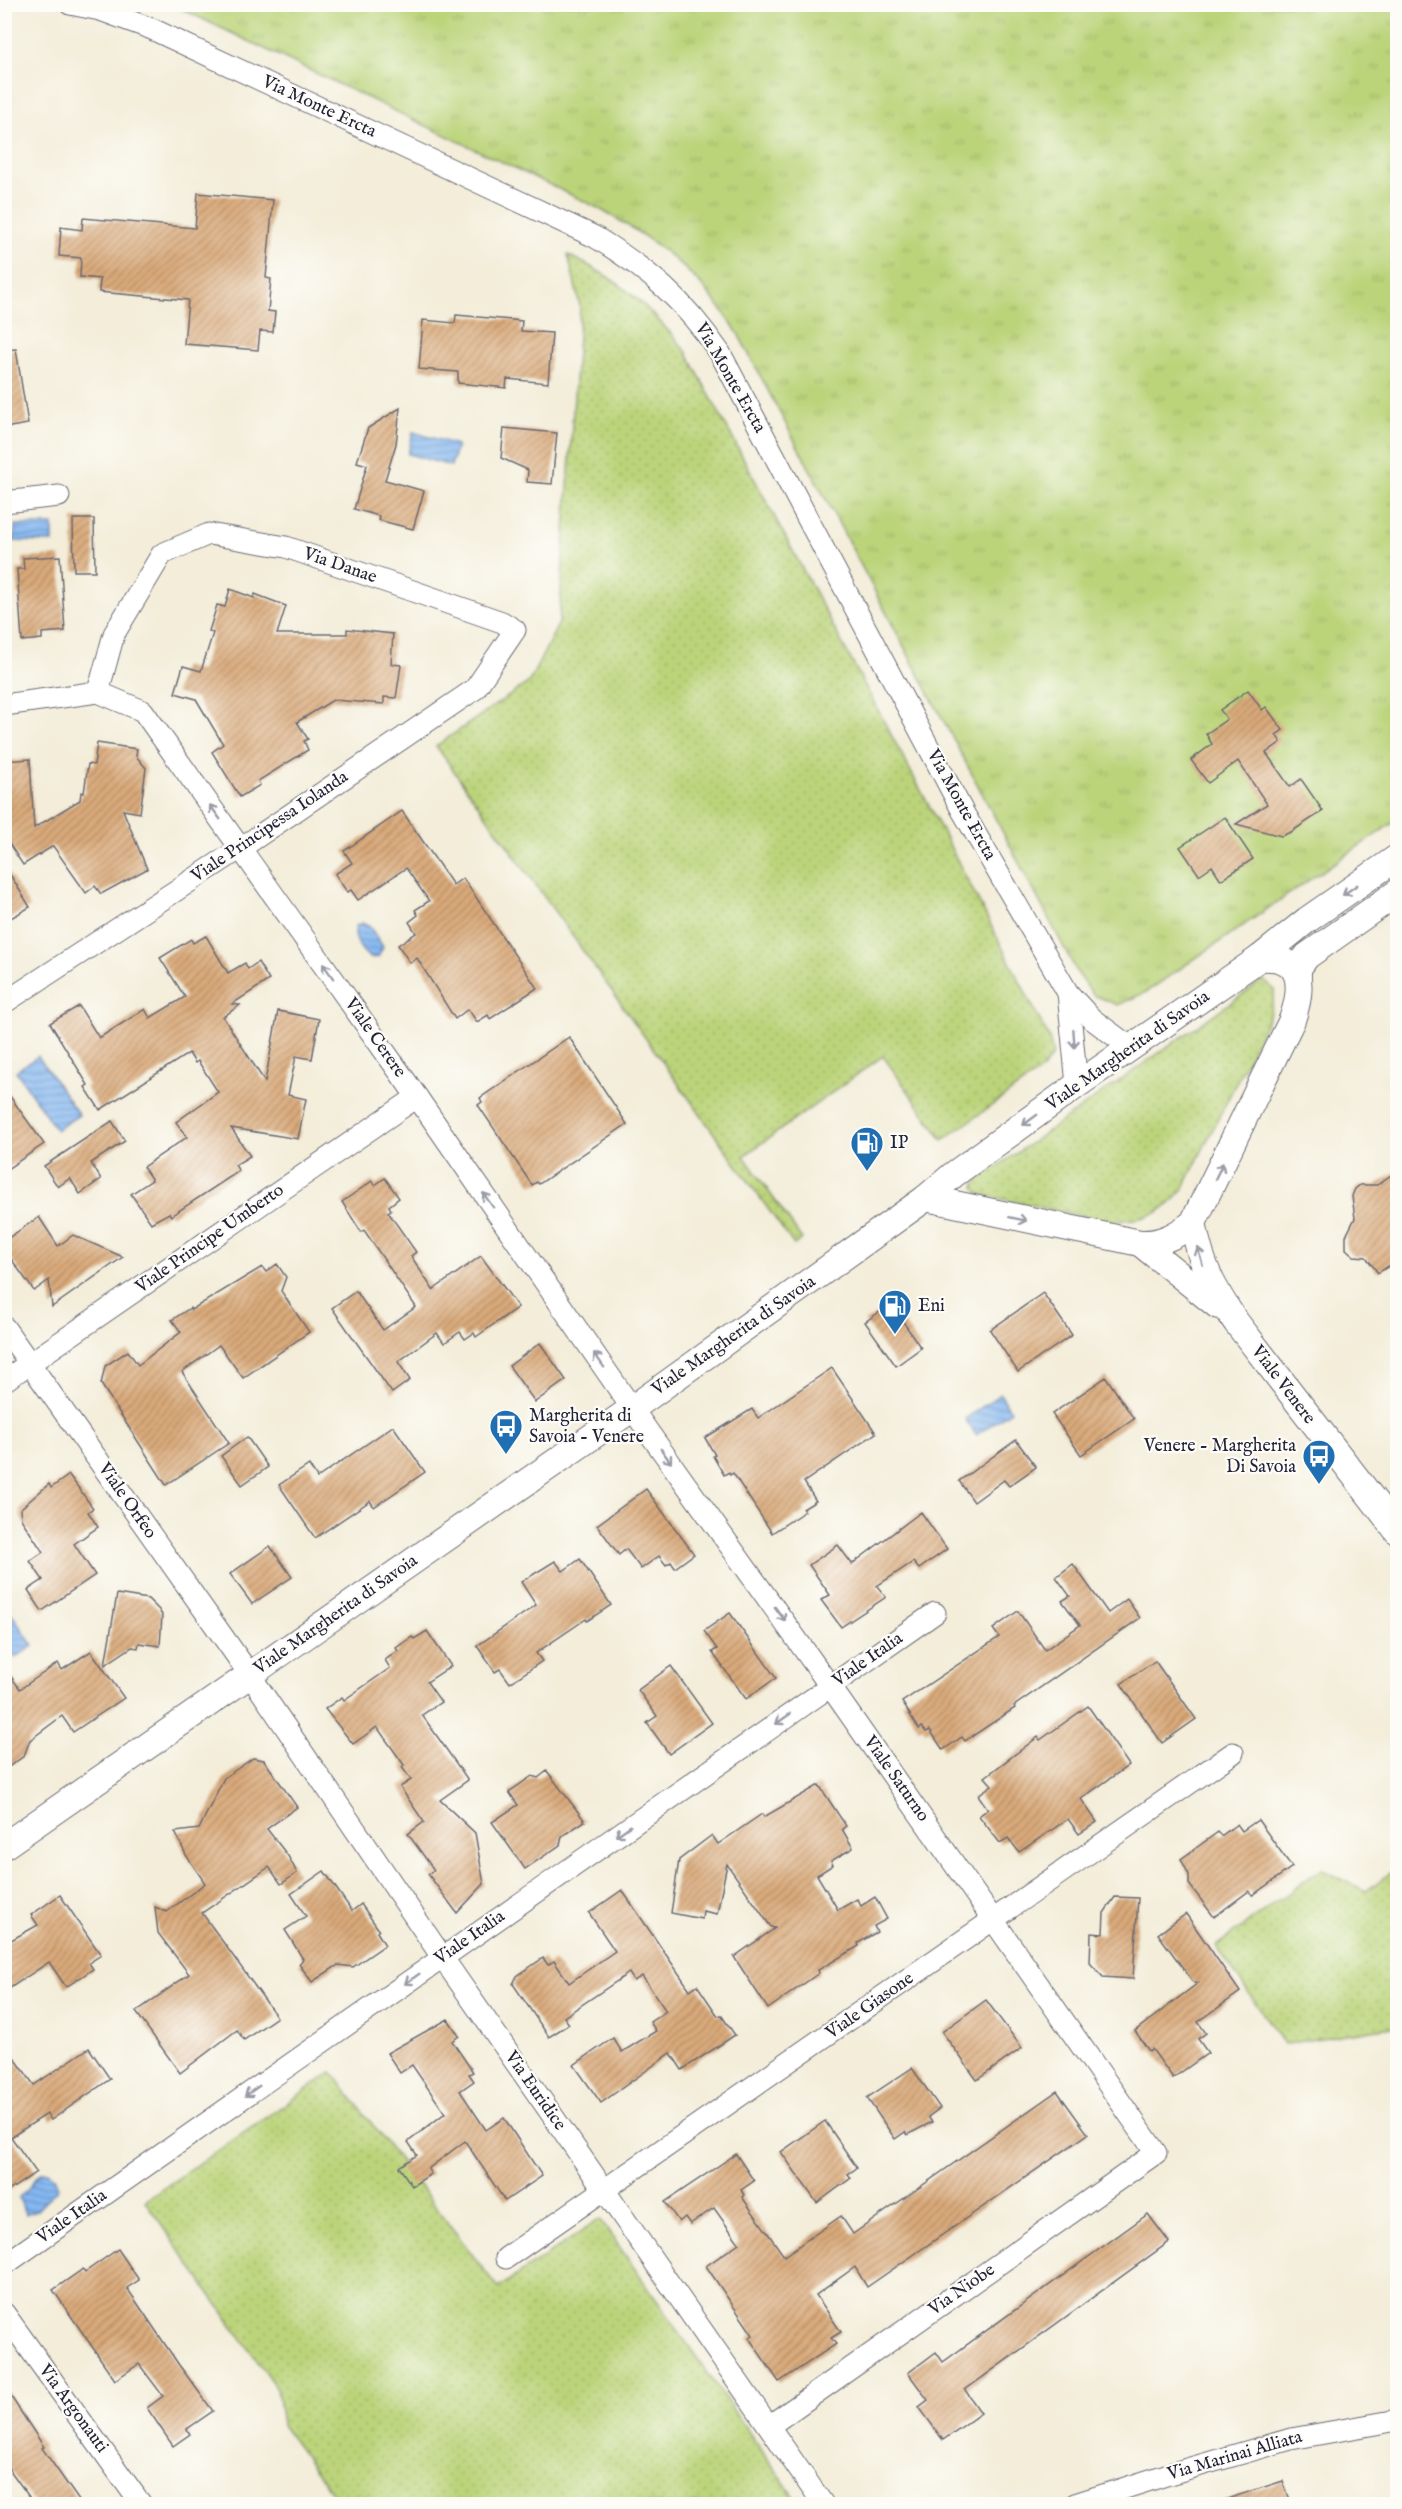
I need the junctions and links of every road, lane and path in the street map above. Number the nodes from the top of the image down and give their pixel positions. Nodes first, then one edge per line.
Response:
1 (70, 4) edge
2 (59, 496) dead end
3 (4, 502) edge
4 (515, 630) joint
5 (98, 692) junction
6 (4, 705) edge
7 (241, 848) junction
8 (1398, 857) edge
9 (1398, 892) edge
10 (1260, 958) junction
11 (1298, 975) junction
12 (1068, 993) junction
13 (4, 1003) edge
14 (1131, 1048) junction
15 (1077, 1085) junction
16 (417, 1097) junction
17 (953, 1175) junction
18 (926, 1198) junction
19 (960, 1207) junction
20 (1193, 1223) junction
21 (1140, 1243) junction
22 (1236, 1322) junction
23 (4, 1327) edge
24 (30, 1363) junction
25 (4, 1381) edge
26 (633, 1408) junction
27 (1398, 1532) edge
28 (935, 1612) dead end
29 (250, 1675) junction
30 (831, 1686) junction
31 (1233, 1753) dead end
32 (4, 1846) edge
33 (994, 1920) junction
34 (442, 1957) junction
35 (1156, 2153) joint
36 (604, 2190) junction
37 (506, 2258) dead end
38 (4, 2265) edge
39 (4, 2313) edge
40 (1398, 2420) edge
41 (769, 2426) junction
42 (139, 2504) edge
43 (824, 2505) edge
44 (1075, 2505) edge

1 - 12 street, Via Monte Ercta
2 - 3 street
4 - 5 street, Via Danae
4 - 7 street, Viale Principessa Iolanda
5 - 6 street
7 -> 5 street, Viale Cerere
7 - 13 street, Viale Principessa Iolanda
16 -> 7 street, Viale Cerere
8 -> 10 street, Viale Margherita di Savoia
9 - 11 street
10 - 11 street
10 - 14 street, Viale Margherita di Savoia
20 -> 11 street
12 - 14 street
12 -> 15 street
14 - 15 street, Viale Margherita di Savoia
15 -> 17 street, Viale Margherita di Savoia
16 - 24 street, Viale Principe Umberto
26 -> 16 street, Viale Cerere
17 - 18 street, Viale Margherita di Savoia
17 - 19 street
18 - 19 street
18 - 26 street, Viale Margherita di Savoia
19 -> 21 street
20 - 21 street
22 -> 20 street
21 - 22 street
22 - 27 street, Viale Venere
23 - 24 street, Viale Orfeo
24 - 25 street, Viale Principe Umberto
24 - 29 street, Viale Orfeo
26 - 29 street, Viale Margherita di Savoia
26 -> 30 street, Viale Saturno
28 - 30 street, Viale Italia
29 - 32 street, Viale Margherita di Savoia
29 - 34 street, Via Euridice
30 - 33 street, Viale Saturno
30 -> 34 street, Viale Italia
31 - 33 street, Viale Giasone
33 - 35 street, Viale Saturno
33 - 36 street, Viale Giasone
34 - 36 street, Via Euridice
34 -> 38 street, Viale Italia
35 - 41 street, Via Niobe
36 - 37 street, Viale Giasone
36 - 41 street, Via Euridice
39 - 42 street, Via Argonauti
40 - 44 street, Via Marinai Alliata
41 - 43 street, Via Euridice

